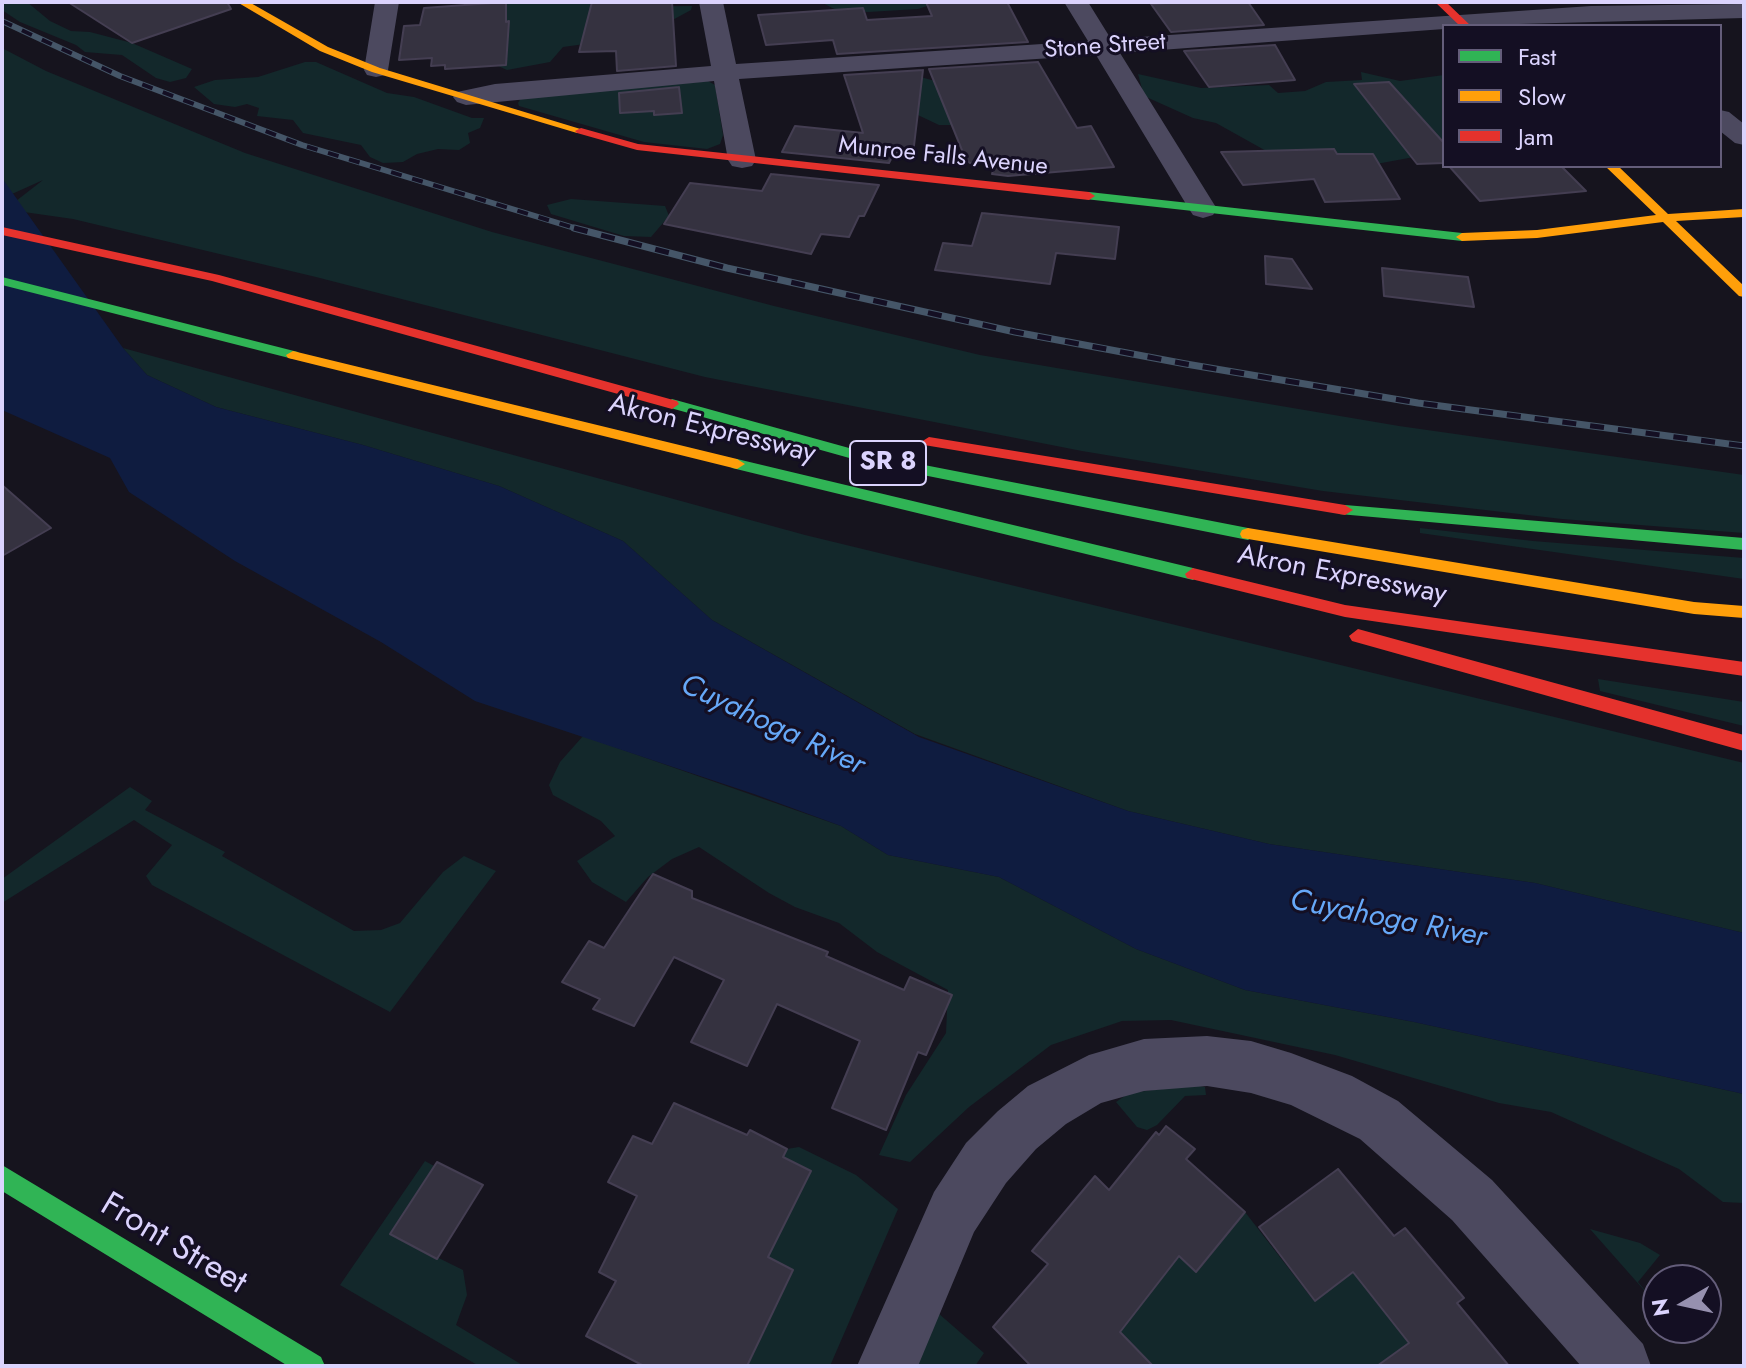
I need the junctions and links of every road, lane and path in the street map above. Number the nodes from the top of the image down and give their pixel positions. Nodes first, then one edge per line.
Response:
1 (242, 2) edge
2 (387, 2) edge
3 (711, 2) edge
4 (1076, 2) edge
5 (1440, 2) edge
6 (1744, 11) edge
7 (1591, 14) edge
8 (1463, 24) edge
9 (1442, 25) edge
10 (1104, 47) junction
11 (376, 70) junction
12 (726, 72) junction
13 (466, 97) junction
14 (1722, 120) edge
15 (1744, 137) edge
16 (742, 160) junction
17 (1613, 168) edge
18 (1203, 209) junction
19 (1744, 213) edge
20 (1665, 218) junction
21 (2, 231) edge
22 (2, 281) edge
23 (1744, 293) edge
24 (542, 367) junction
25 (773, 412) dead end
26 (912, 439) dead end
27 (918, 508) junction
28 (1744, 544) edge
29 (1744, 612) edge
30 (1304, 620) dead end
31 (1334, 629) dead end
32 (1744, 669) edge
33 (1744, 743) edge
34 (2, 1177) edge
35 (312, 1366) edge
36 (887, 1366) edge
37 (1621, 1366) edge

1 - 11 main road, Munroe Falls Avenue
2 - 11 street
3 - 12 street
4 - 10 street
5 - 8 main road
6 - 7 street, Stone Street
7 - 8 street, Stone Street
9 - 10 street, Stone Street
10 - 12 street, Stone Street
10 - 18 street
11 - 13 main road, Munroe Falls Avenue
12 - 13 street, Stone Street
12 - 16 street
13 - 16 main road, Munroe Falls Avenue
14 - 15 street
16 - 18 main road, Munroe Falls Avenue
17 - 20 main road
18 - 20 main road, Munroe Falls Avenue
19 - 20 main road, Munroe Falls Avenue
20 - 23 main road
21 - 24 main road, Akron Expressway / SR 8
22 - 27 main road, Akron Expressway / SR 8
24 - 25 main road
24 - 29 main road, Akron Expressway / SR 8
26 - 28 main road
27 - 30 main road
27 - 32 main road, Akron Expressway / SR 8
31 - 33 main road
34 - 35 main road, Front Street
36 - 37 street

